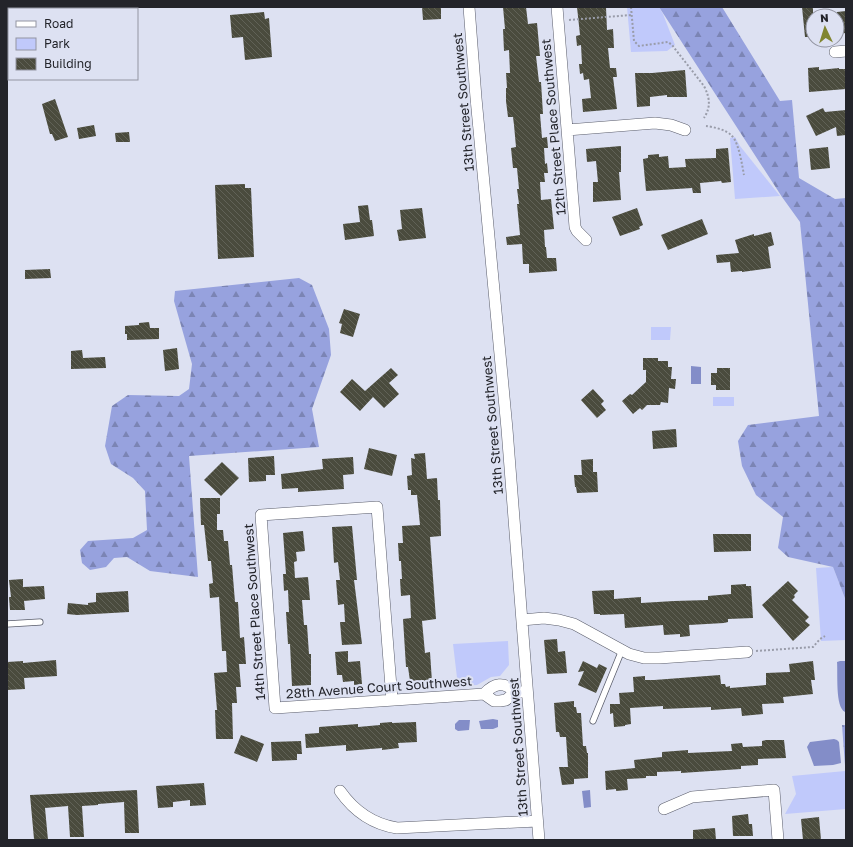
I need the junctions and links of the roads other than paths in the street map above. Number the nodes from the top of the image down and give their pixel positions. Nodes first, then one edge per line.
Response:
1 (469, 7) edge
2 (557, 7) edge
3 (846, 51) edge
4 (835, 52) dead end
5 (567, 130) junction
6 (684, 130) dead end
7 (586, 240) dead end
8 (522, 620) junction
9 (40, 622) dead end
10 (7, 624) edge
11 (622, 650) junction
12 (747, 652) road end
13 (527, 691) junction
14 (515, 692) junction
15 (484, 694) junction
16 (392, 700) junction
17 (276, 708) joint
18 (593, 721) dead end
19 (340, 791) dead end
20 (664, 809) dead end
21 (537, 821) junction
22 (539, 840) edge
23 (778, 840) edge

1 - 8 street, 13th Street Southwest
2 - 5 street, 12th Street Place Southwest
3 - 4 street
5 - 6 street
5 - 7 street, 12th Street Place Southwest
8 - 11 street
8 - 13 street, 13th Street Southwest
9 - 10 lane
11 - 12 street
11 - 18 lane
13 - 14 street, 28th Avenue Court Southwest
13 - 21 street, 13th Street Southwest
14 - 15 street, 28th Avenue Court Southwest
14 - 15 street, 28th Avenue Court Southwest
15 - 16 street, 28th Avenue Court Southwest
16 - 17 street, 28th Avenue Court Southwest
16 - 17 street, 14th Street Place Southwest
19 - 21 street
20 - 23 street
21 - 22 street, 13th Street Southwest

